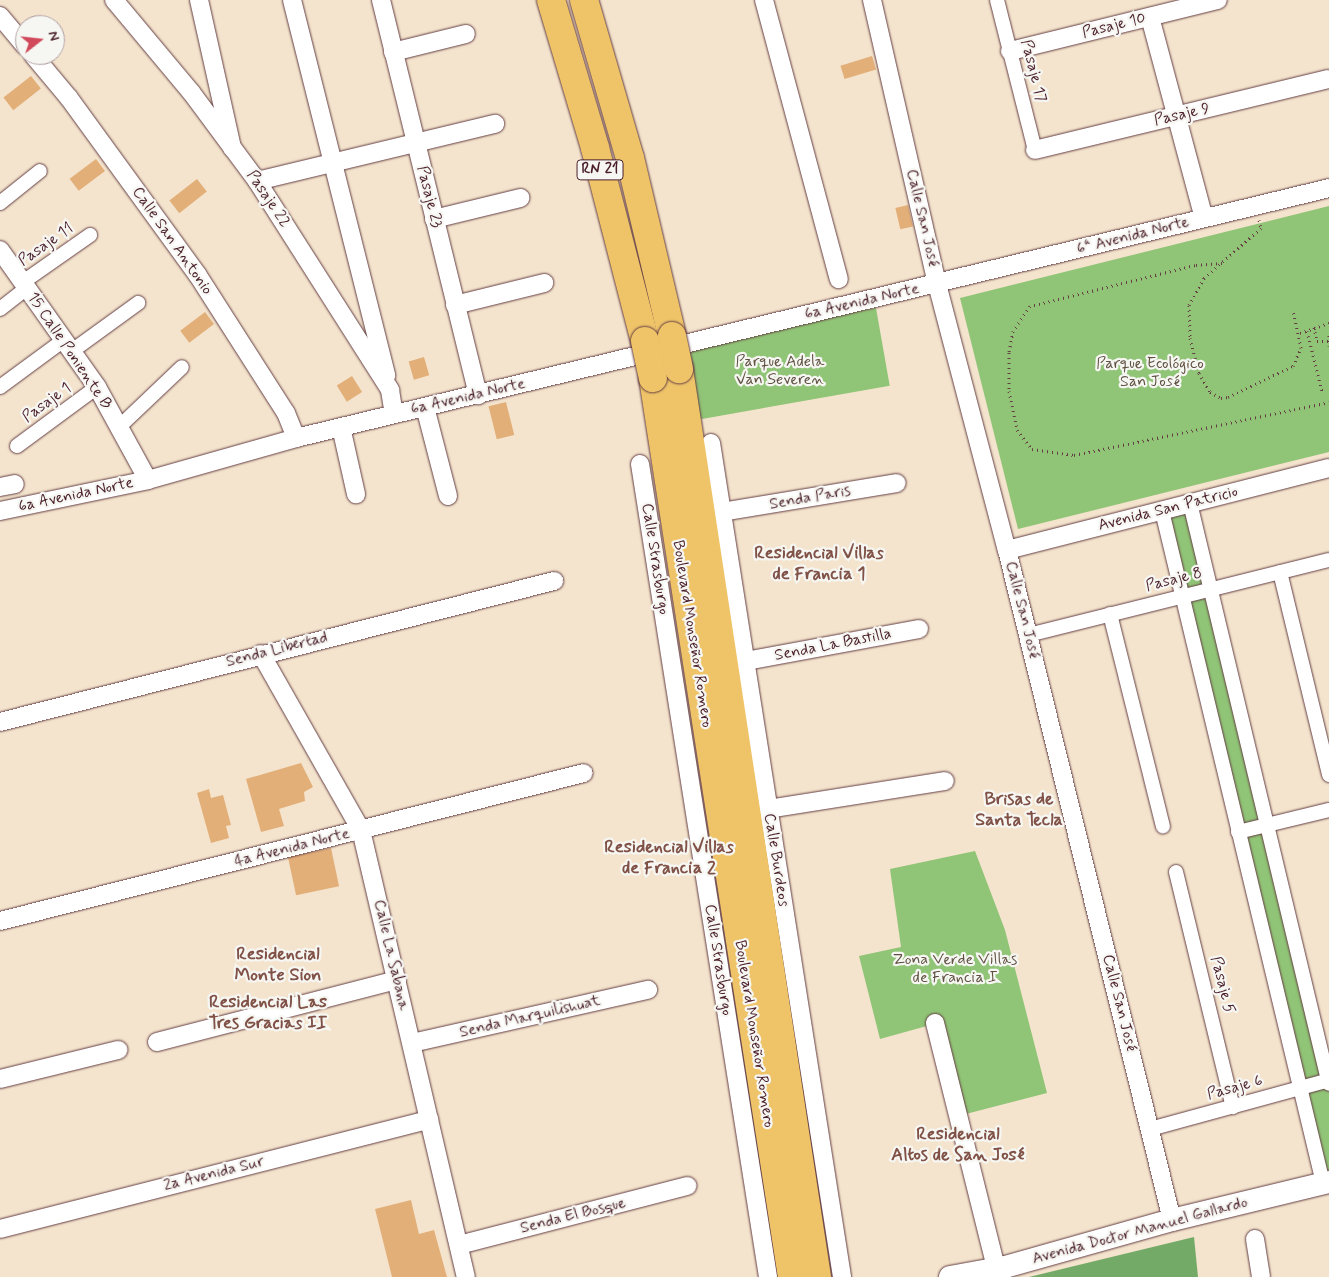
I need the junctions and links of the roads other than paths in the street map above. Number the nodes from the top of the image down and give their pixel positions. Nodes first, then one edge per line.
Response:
1 (114, 0) edge
2 (199, 0) edge
3 (292, 0) edge
4 (380, 0) edge
5 (551, 0) edge
6 (584, 0) edge
7 (764, 0) edge
8 (872, 0) edge
9 (997, 0) edge
10 (1218, 0) edge
11 (0, 16) edge
12 (1150, 17) junction
13 (15, 34) edge
14 (466, 34) dead end
15 (393, 52) junction
16 (1010, 52) junction
17 (40, 65) edge
18 (1329, 79) edge
19 (1176, 116) junction
20 (495, 124) dead end
21 (415, 142) junction
22 (232, 150) junction
23 (1035, 150) joint
24 (333, 163) junction
25 (40, 171) dead end
26 (257, 181) junction
27 (1329, 188) edge
28 (520, 198) dead end
29 (0, 203) edge
30 (1204, 218) junction
31 (434, 219) junction
32 (90, 236) dead end
33 (0, 250) edge
34 (839, 279) dead end
35 (544, 283) dead end
36 (937, 284) junction
37 (25, 285) junction
38 (138, 303) dead end
39 (456, 305) junction
40 (0, 308) edge
41 (68, 346) junction
42 (182, 367) dead end
43 (0, 387) edge
44 (97, 387) junction
45 (390, 390) junction
46 (478, 394) junction
47 (425, 407) junction
48 (394, 414) junction
49 (341, 427) junction
50 (118, 428) junction
51 (296, 438) junction
52 (711, 443) dead end
53 (17, 446) dead end
54 (640, 464) dead end
55 (1329, 468) edge
56 (148, 480) junction
57 (897, 483) dead end
58 (356, 494) dead end
59 (448, 496) dead end
60 (1190, 503) junction
61 (0, 511) edge
62 (1162, 511) junction
63 (722, 512) junction
64 (1007, 550) junction
65 (1329, 560) edge
66 (1280, 572) junction
67 (554, 581) dead end
68 (1211, 589) junction
69 (1182, 596) junction
70 (1110, 614) junction
71 (919, 629) dead end
72 (1028, 635) junction
73 (261, 654) junction
74 (746, 661) junction
75 (0, 722) edge
76 (584, 773) dead end
77 (1329, 775) edge
78 (945, 781) dead end
79 (768, 809) junction
80 (1329, 810) edge
81 (1267, 825) junction
82 (1163, 827) dead end
83 (361, 830) junction
84 (1238, 832) junction
85 (1176, 872) dead end
86 (0, 921) edge
87 (397, 980) junction
88 (648, 990) dead end
89 (935, 1023) dead end
90 (157, 1042) dead end
91 (412, 1043) junction
92 (118, 1050) dead end
93 (0, 1079) edge
94 (1329, 1082) edge
95 (1300, 1088) junction
96 (1233, 1107) junction
97 (429, 1120) junction
98 (1150, 1130) junction
99 (1326, 1182) edge
100 (687, 1186) dead end
101 (1172, 1220) junction
102 (0, 1229) edge
103 (1255, 1239) dead end
104 (458, 1245) junction
105 (996, 1268) junction
106 (466, 1277) edge
107 (768, 1277) edge
108 (792, 1277) edge
109 (817, 1277) edge
110 (842, 1277) edge
111 (950, 1277) edge
112 (1261, 1277) edge

1 - 22 street, Pasaje 22
2 - 22 street
3 - 24 street
4 - 15 street, Pasaje 23
5 - 108 highway, Boulevard Monseñor Romero / RN 21, bridge
6 - 109 highway, Boulevard Monseñor Romero / RN 21, bridge
7 - 34 street
8 - 36 street, Calle San José
9 - 16 street, Pasaje 17
10 - 12 street, Pasaje 10
11 - 13 street
12 - 16 street, Pasaje 10
12 - 19 street
14 - 15 street
15 - 21 street, Pasaje 23
16 - 23 street, Pasaje 17
17 - 51 street, Calle San Antonio
18 - 19 street, Pasaje 9
19 - 23 street, Pasaje 9
19 - 30 street
20 - 21 street
21 - 24 street
21 - 31 street, Pasaje 23
22 - 26 street, Pasaje 22
24 - 26 street
24 - 45 street
25 - 29 street
26 - 45 street, Pasaje 22
27 - 30 street, 6ª Avenida Norte
28 - 31 street
30 - 36 street, 6ª Avenida Norte
31 - 39 street, Pasaje 23
32 - 37 street, Pasaje 11
33 - 37 street, 15 Calle Poniente B
35 - 39 street
36 - 46 street, 6a Avenida Norte
36 - 64 street, Calle San José
37 - 40 street, Pasaje 11
37 - 41 street, 15 Calle Poniente B
38 - 41 street
39 - 46 street, Pasaje 23
41 - 43 street
41 - 44 street, 15 Calle Poniente B
42 - 50 street
44 - 50 street, 15 Calle Poniente B
44 - 53 street, Pasaje 1
45 - 48 street, Pasaje 22
46 - 47 street, 6a Avenida Norte
47 - 48 street, 6a Avenida Norte
47 - 59 street
48 - 49 street, 6a Avenida Norte
49 - 51 street, 6a Avenida Norte
49 - 58 street
50 - 56 street, 15 Calle Poniente B
51 - 56 street, 6a Avenida Norte
52 - 63 street, Calle Burdeos
54 - 107 street, Calle Strasburgo
55 - 60 street, Avenida San Patricio
56 - 61 street, 6a Avenida Norte
57 - 63 street, Senda Paris
60 - 62 street, Avenida San Patricio
60 - 68 street
62 - 64 street, Avenida San Patricio
62 - 69 street
63 - 74 street, Calle Burdeos
64 - 72 street, Calle San José
65 - 66 street, Pasaje 8
66 - 68 street, Pasaje 8
66 - 77 street
67 - 73 street, Senda Libertad
68 - 69 street, Pasaje 8
68 - 81 street
69 - 70 street, Pasaje 8
69 - 84 street
70 - 72 street, Pasaje 8
70 - 82 street
71 - 74 street, Senda La Bastilla
72 - 98 street, Calle San José
73 - 75 street, Senda Libertad
73 - 83 street, Calle La Sabana
74 - 79 street, Calle Burdeos
76 - 83 street, 4a Avenida Norte
78 - 79 street
79 - 110 street, Calle Burdeos
80 - 81 street
81 - 84 street
81 - 94 street
83 - 86 street, 4a Avenida Norte
83 - 87 street, Calle La Sabana
84 - 95 street
85 - 96 street, Pasaje 5
87 - 90 street
87 - 91 street, Calle La Sabana
88 - 91 street, Senda Marquilishuat
89 - 105 street
91 - 97 street, Calle La Sabana
92 - 93 street
94 - 95 street, Pasaje 6
95 - 96 street, Pasaje 6
95 - 99 street
96 - 98 street, Pasaje 6
97 - 102 street, 2a Avenida Sur
97 - 104 street, Calle La Sabana
98 - 101 street, Calle San José
99 - 101 street, Avenida Doctor Manuel Gallardo
100 - 104 street, Senda El Bosque
101 - 105 street, Avenida Doctor Manuel Gallardo
103 - 112 street
104 - 106 street, Calle La Sabana
105 - 111 street, Avenida Doctor Manuel Gallardo

